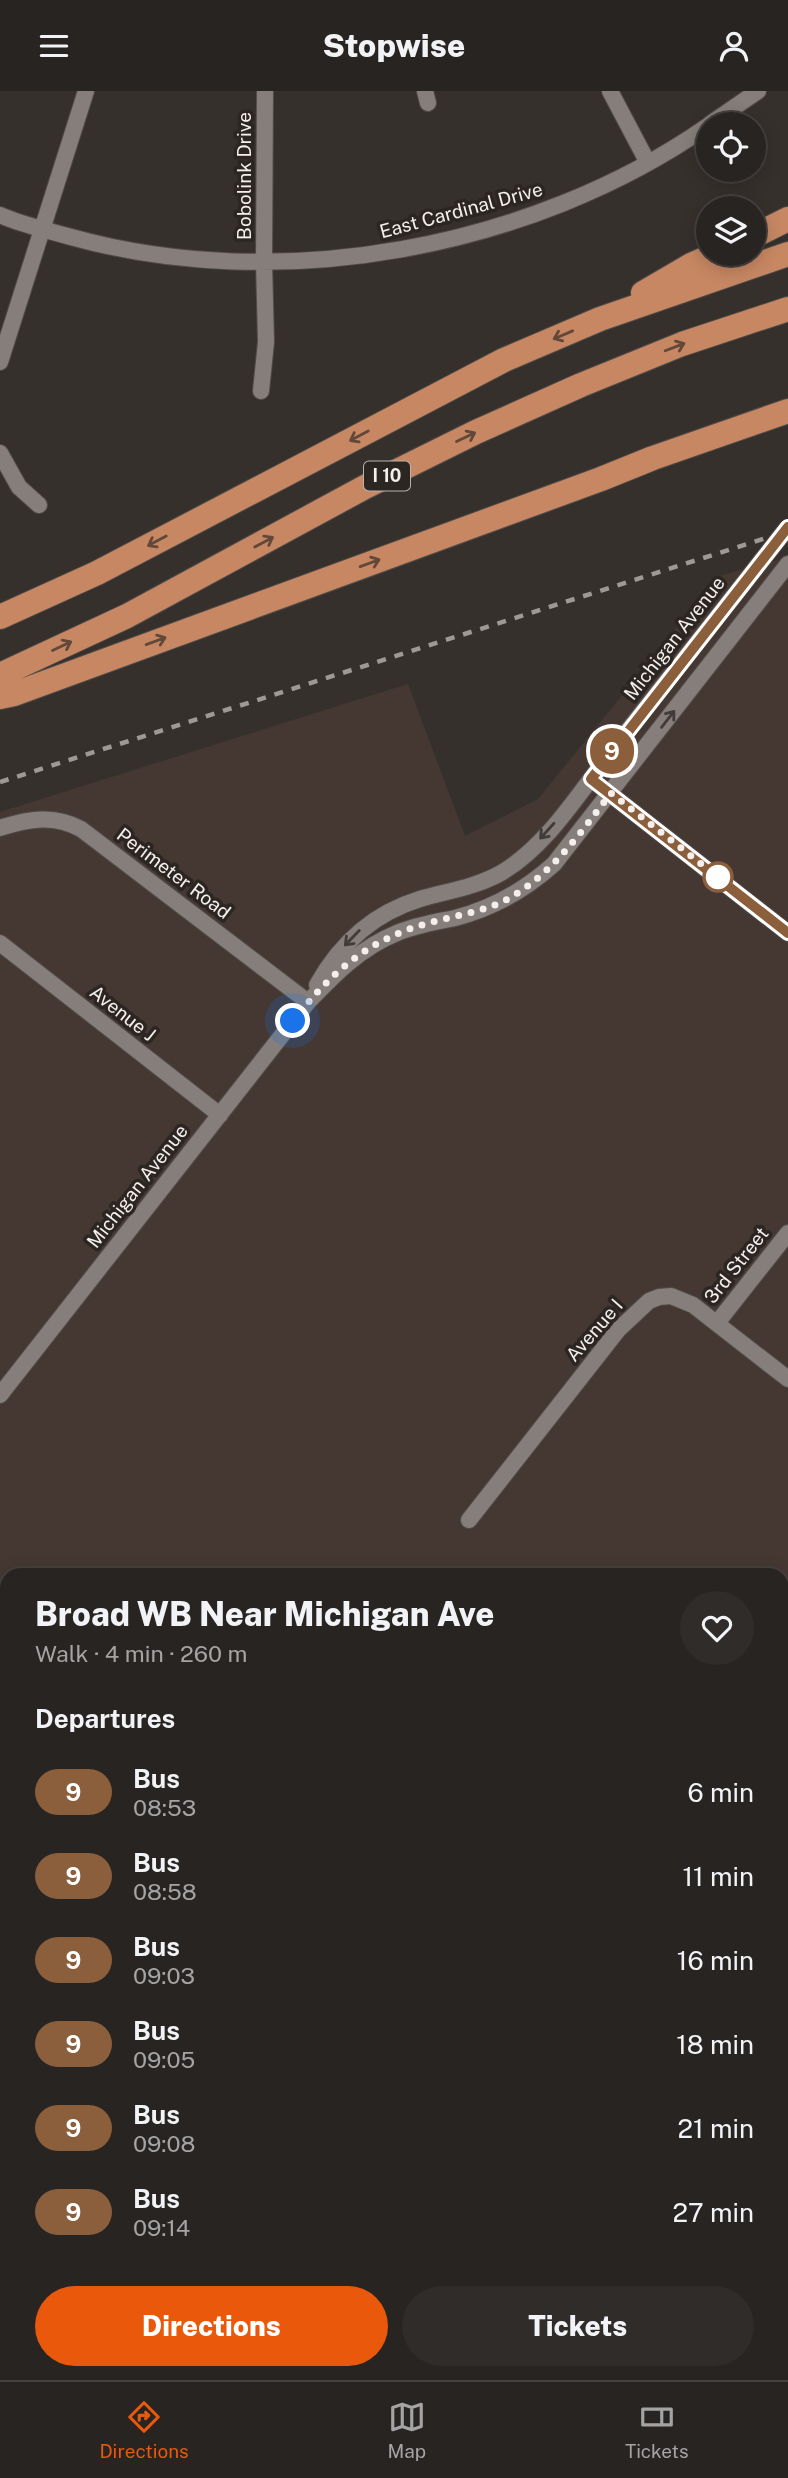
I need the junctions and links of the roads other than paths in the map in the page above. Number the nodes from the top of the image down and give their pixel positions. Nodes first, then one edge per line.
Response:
1 (86, 91) edge
2 (265, 91) edge
3 (610, 91) edge
4 (758, 91) edge
5 (728, 112) edge
6 (696, 134) edge
7 (648, 163) junction
8 (0, 215) edge
9 (788, 219) edge
10 (42, 229) junction
11 (766, 230) edge
12 (788, 254) edge
13 (264, 262) junction
14 (696, 263) edge
15 (788, 309) edge
16 (600, 319) junction
17 (0, 362) edge
18 (261, 391) dead end
19 (788, 411) edge
20 (788, 419) edge
21 (0, 453) edge
22 (601, 479) junction
23 (39, 505) dead end
24 (788, 527) edge
25 (788, 564) edge
26 (0, 617) edge
27 (0, 675) edge
28 (0, 697) edge
29 (591, 779) junction
30 (611, 793) junction
31 (0, 828) edge
32 (788, 933) edge
33 (0, 943) edge
34 (308, 1002) junction
35 (220, 1115) junction
36 (788, 1233) edge
37 (717, 1323) junction
38 (788, 1379) edge
39 (0, 1395) edge
40 (469, 1520) dead end

1 - 10 street
2 - 13 street, Bobolink Drive
3 - 7 street
4 - 5 street, East Cardinal Drive
6 - 7 street, East Cardinal Drive
7 - 13 street, East Cardinal Drive
8 - 10 street, East Cardinal Drive
9 - 11 highway
10 - 13 street, East Cardinal Drive
10 - 17 street
12 - 16 highway, I 10
13 - 18 street, Bobolink Drive
14 - 16 highway
27 -> 15 highway, I 10
16 -> 26 highway, I 10
19 - 22 highway
20 - 22 highway
21 - 23 street
28 -> 22 highway
24 - 29 street, Michigan Avenue, bridge
30 -> 25 street, Michigan Avenue
29 - 30 street
29 -> 34 street, Michigan Avenue
30 - 32 street
30 - 34 street, Michigan Avenue
31 - 34 street, Perimeter Road
33 - 35 street, Avenue J
34 - 35 street, Michigan Avenue
35 - 39 street, Michigan Avenue
36 - 37 street, 3rd Street
37 - 38 street, Avenue I
37 - 40 street, Avenue I

